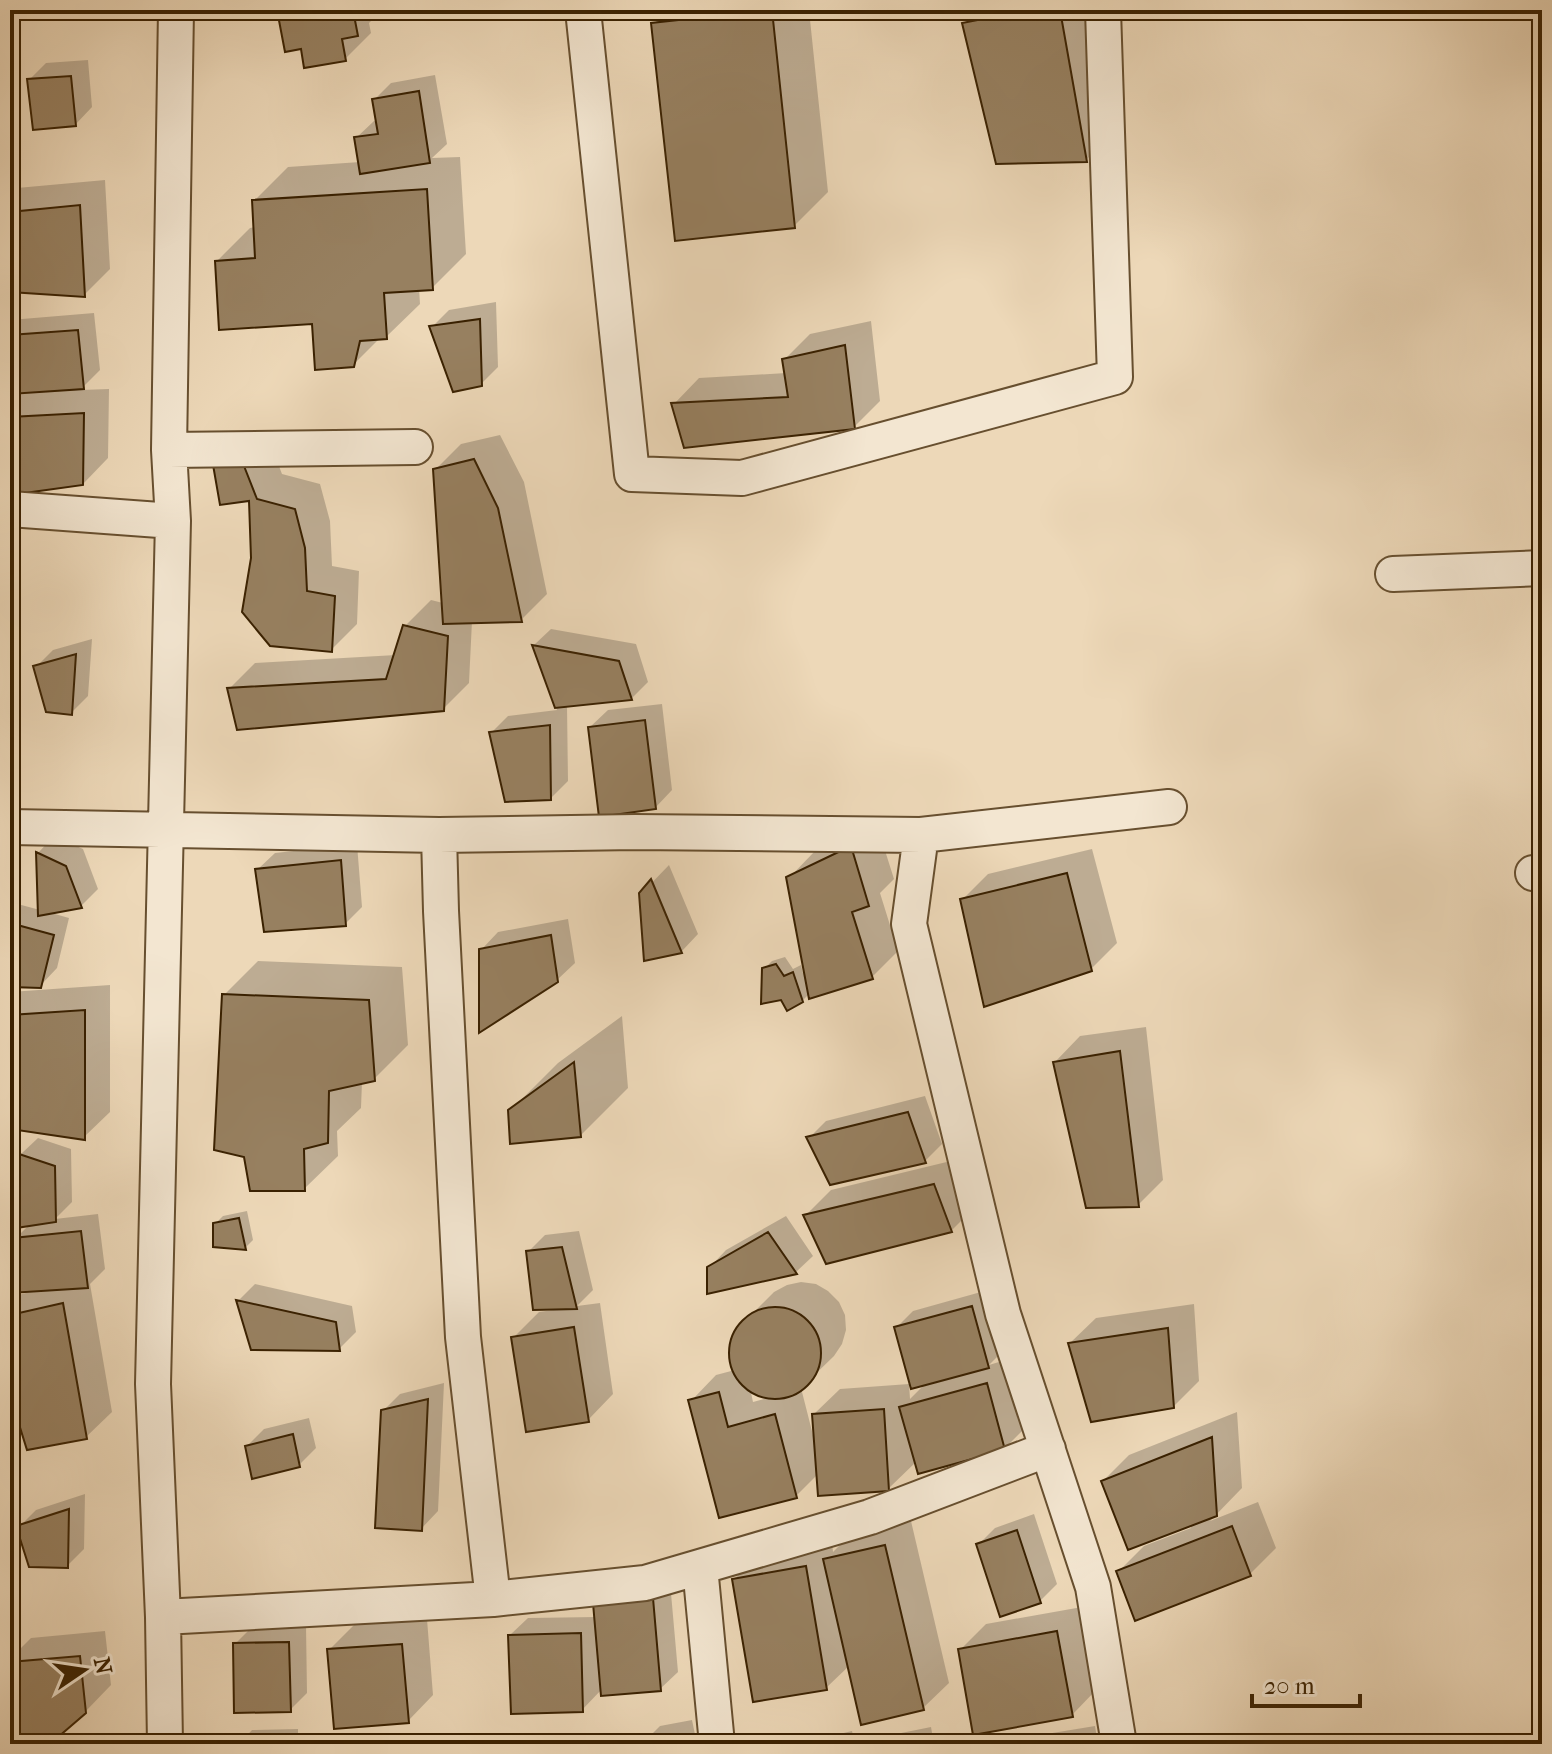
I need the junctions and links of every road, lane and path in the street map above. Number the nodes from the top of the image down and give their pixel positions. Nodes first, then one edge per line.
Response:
1 (176, 10) edge
2 (583, 10) edge
3 (1103, 10) edge
4 (415, 447) dead end
5 (169, 450) junction
6 (10, 509) edge
7 (173, 521) junction
8 (1542, 568) edge
9 (1393, 574) dead end
10 (1169, 807) dead end
11 (10, 827) edge
12 (165, 829) junction
13 (439, 835) junction
14 (921, 835) junction
15 (1048, 1449) junction
16 (700, 1567) junction
17 (493, 1599) junction
18 (163, 1617) junction
19 (165, 1744) edge
20 (717, 1744) edge
21 (1119, 1744) edge

1 - 5 street
2 - 3 street
4 - 5 street
5 - 7 street
6 - 7 street
7 - 12 street
8 - 9 street
10 - 14 street
11 - 12 street
12 - 13 street
12 - 18 street
13 - 14 street
13 - 17 street
14 - 15 street
15 - 16 street
15 - 21 street
16 - 17 street
16 - 20 street
17 - 18 street
18 - 19 street

